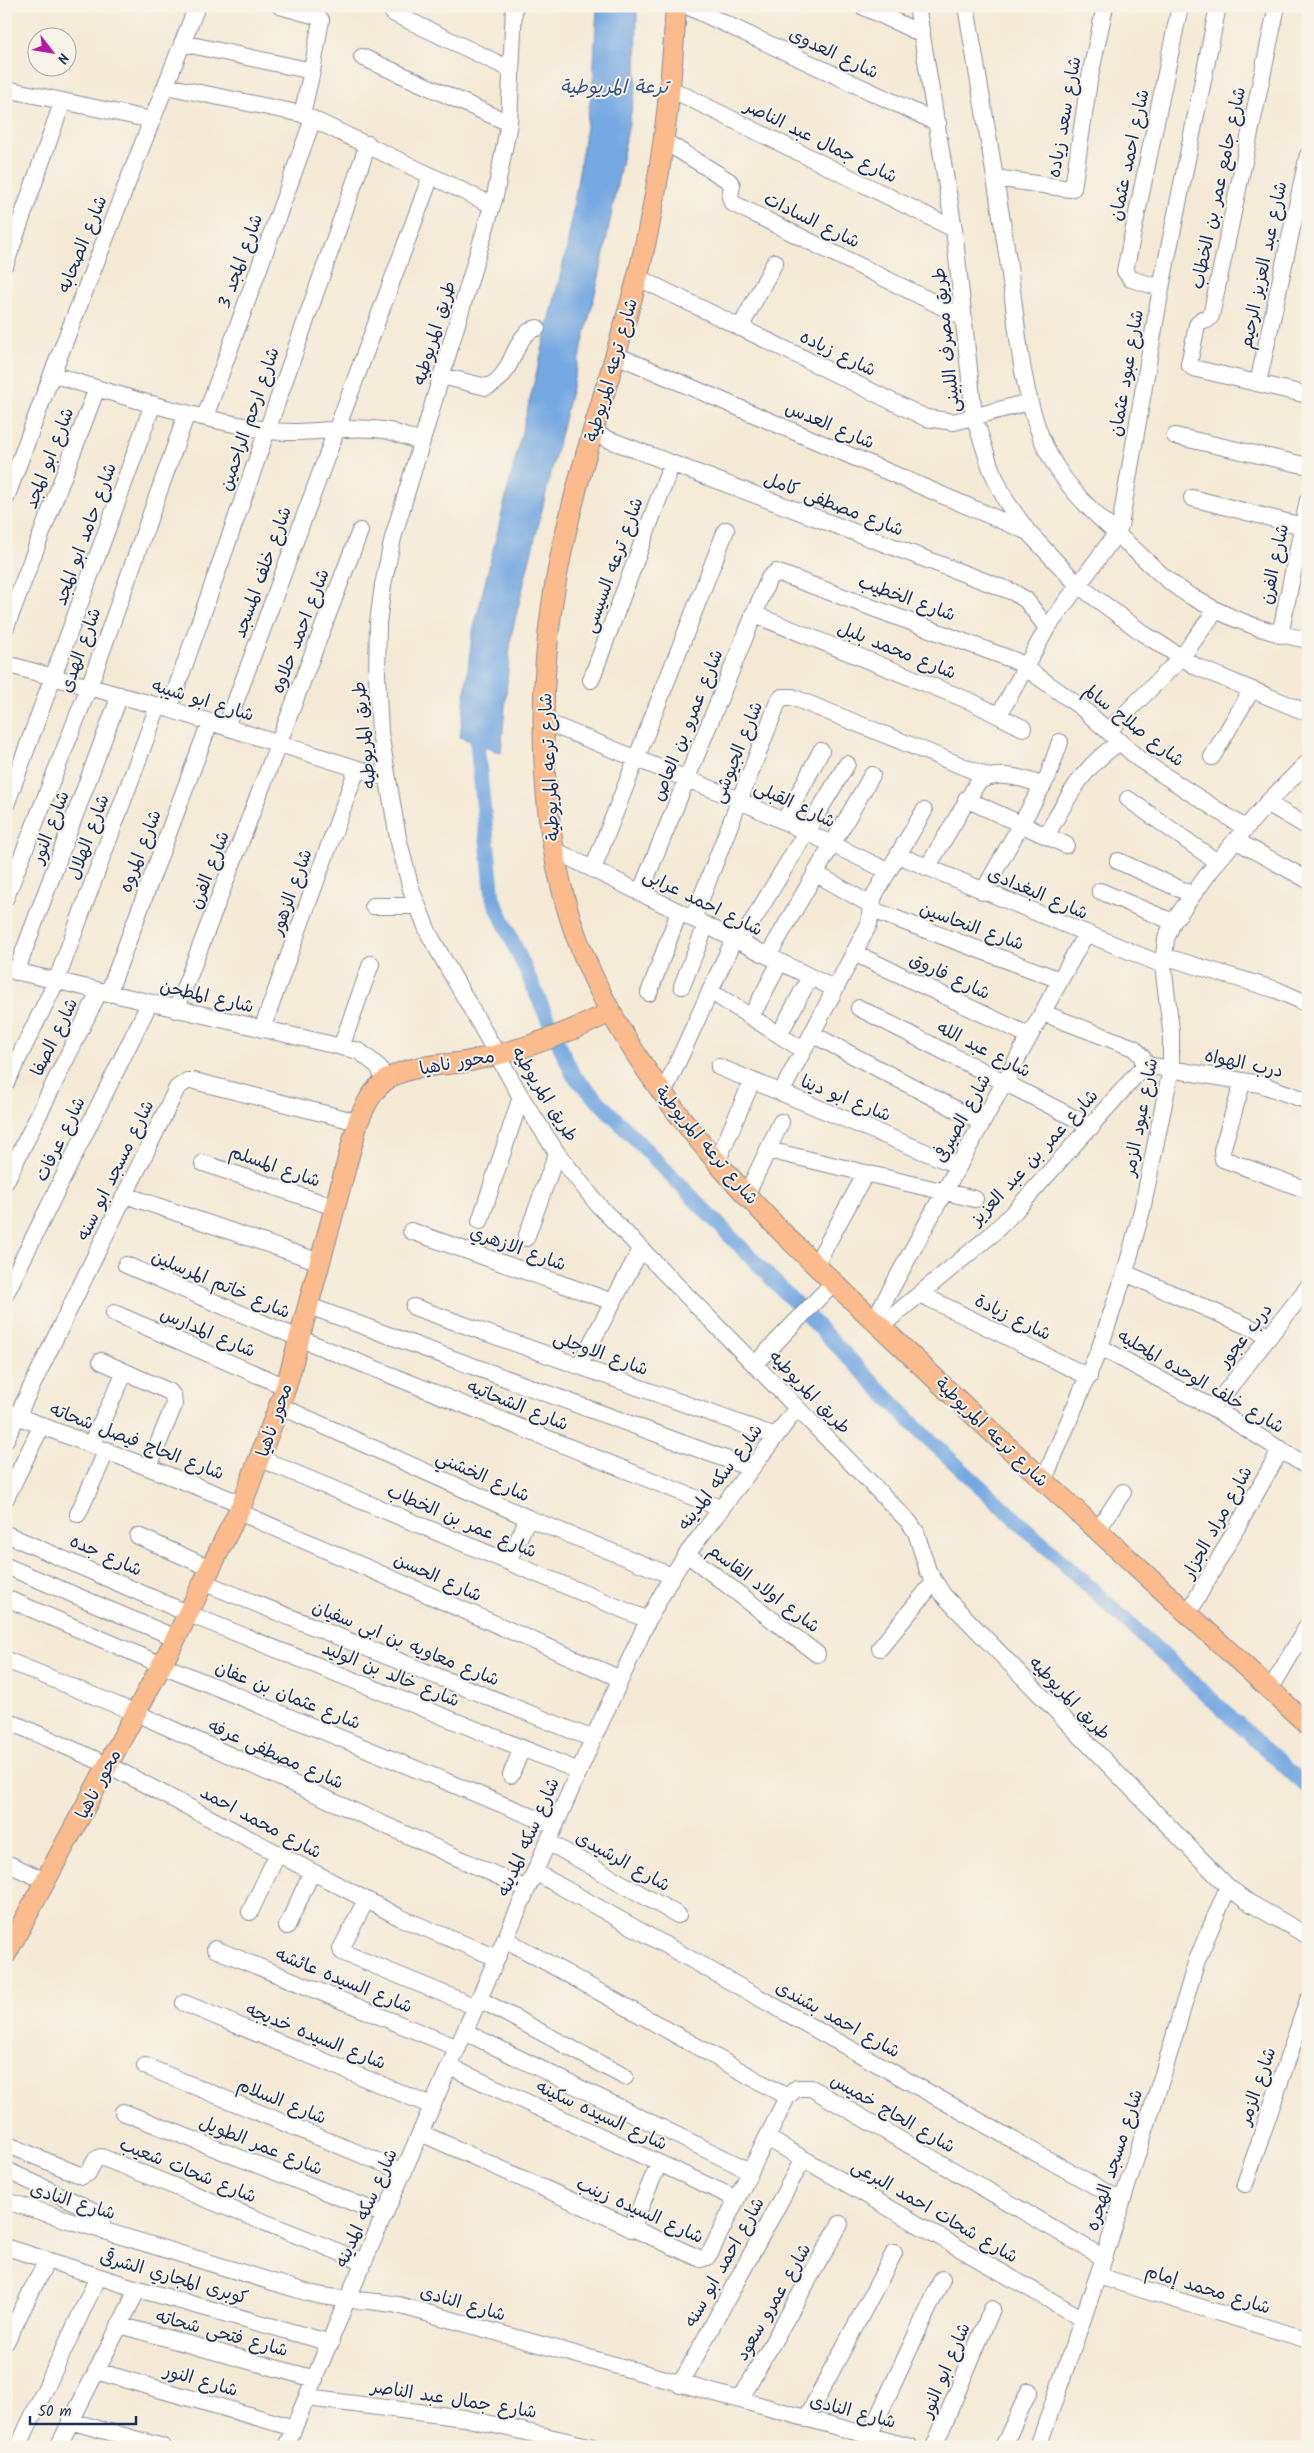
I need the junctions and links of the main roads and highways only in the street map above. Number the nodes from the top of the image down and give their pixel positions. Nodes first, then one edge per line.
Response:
1 (676, 6) edge
2 (604, 1016) junction
3 (1308, 1725) edge
4 (8, 1946) edge

1 - 2 main road, شارع ترعه المريوطية
2 - 3 main road, شارع ترعه المريوطية
2 - 4 main road, محور ناهيا

